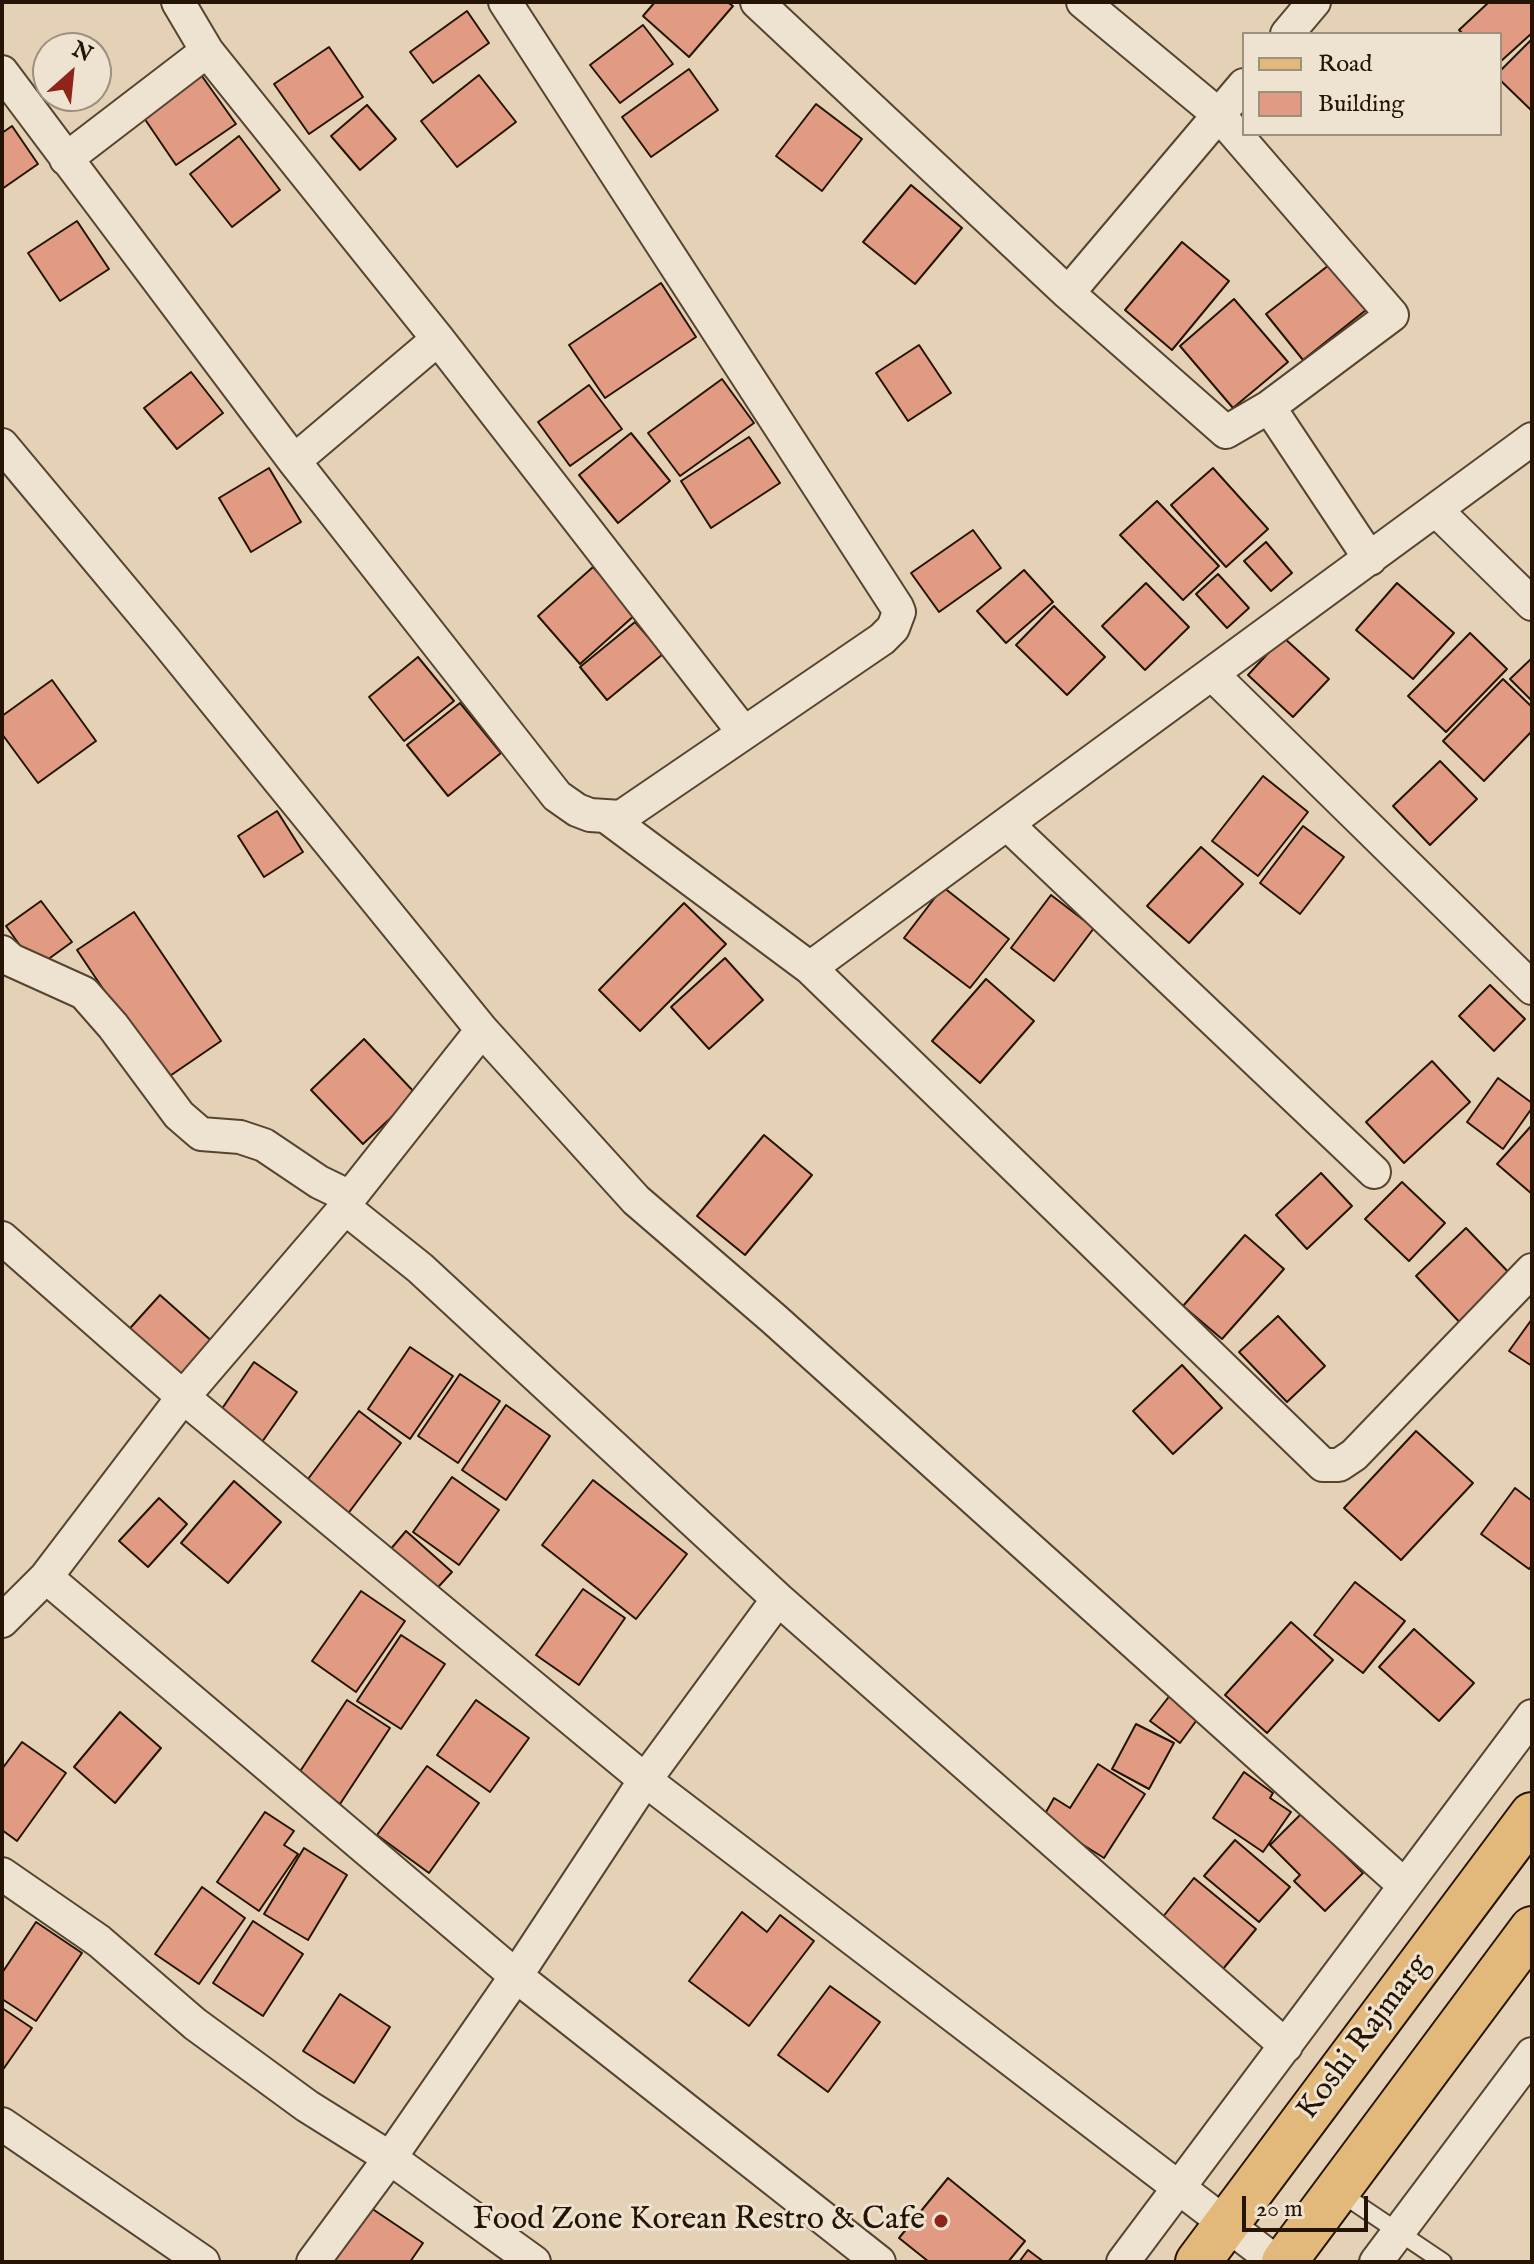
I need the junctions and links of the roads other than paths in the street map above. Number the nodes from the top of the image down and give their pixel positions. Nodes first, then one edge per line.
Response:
1 (178, 2) edge
2 (505, 2) edge
3 (757, 2) edge
4 (1083, 2) edge
5 (1314, 2) edge
6 (1289, 32) edge
7 (207, 51) junction
8 (2, 72) edge
9 (1242, 87) edge
10 (1219, 115) junction
11 (66, 159) junction
12 (1068, 293) junction
13 (438, 339) junction
14 (1269, 407) junction
15 (1532, 439) edge
16 (2, 445) edge
17 (294, 461) junction
18 (1436, 510) junction
19 (1370, 559) junction
20 (1532, 604) edge
21 (1212, 674) junction
22 (744, 733) junction
23 (607, 817) junction
24 (1007, 824) junction
25 (2, 952) edge
26 (810, 968) junction
27 (1532, 988) edge
28 (482, 1030) junction
29 (1374, 1172) dead end
30 (348, 1203) junction
31 (2, 1238) edge
32 (1532, 1270) edge
33 (183, 1397) junction
34 (46, 1577) junction
35 (778, 1599) junction
36 (2, 1621) edge
37 (1532, 1716) edge
38 (645, 1780) junction
39 (1532, 1815) edge
40 (2, 1874) edge
41 (1404, 1885) junction
42 (1532, 1929) edge
43 (516, 1976) junction
44 (1286, 2046) junction
45 (1532, 2054) edge
46 (2, 2124) edge
47 (390, 2158) junction
48 (1179, 2188) junction
49 (1337, 2191) junction
50 (1226, 2224) junction
51 (1398, 2233) junction
52 (203, 2262) edge
53 (313, 2262) edge
54 (534, 2262) edge
55 (879, 2262) edge
56 (1123, 2262) edge
57 (1198, 2262) edge
58 (1276, 2262) edge
59 (1284, 2262) edge
60 (1376, 2262) edge
61 (1443, 2262) edge

1 - 7 street
2 - 22 street
3 - 12 street
4 - 10 street
5 - 6 street
7 - 11 street
7 - 13 street
8 - 11 street
9 - 10 street
10 - 12 street
10 - 14 street
11 - 17 street
12 - 14 street
13 - 17 street
13 - 22 street
14 - 19 street
15 - 18 street
16 - 28 street
17 - 23 street
18 - 19 street
18 - 20 street
19 - 21 street
21 - 24 street
21 - 27 street
22 - 23 street
23 - 26 street
24 - 26 street
24 - 29 street
25 - 30 street
26 - 32 street
28 - 30 street
28 - 41 street
30 - 33 street
30 - 35 street
31 - 33 street
33 - 34 street
33 - 38 street
34 - 36 street
34 - 43 street
35 - 38 street
35 - 44 street
37 - 41 street
38 - 43 street
38 - 48 street
39 - 50 main road, Koshi Rajmarg
40 - 47 street
41 - 44 street
42 - 49 main road
43 - 47 street
43 - 55 street
44 - 48 street
45 - 51 street
46 - 52 street
47 - 53 street
47 - 54 street
48 - 50 street
48 - 56 street
49 - 51 lane
49 - 59 main road
50 - 57 main road, Koshi Rajmarg
50 - 58 street
51 - 60 street
51 - 61 lane

